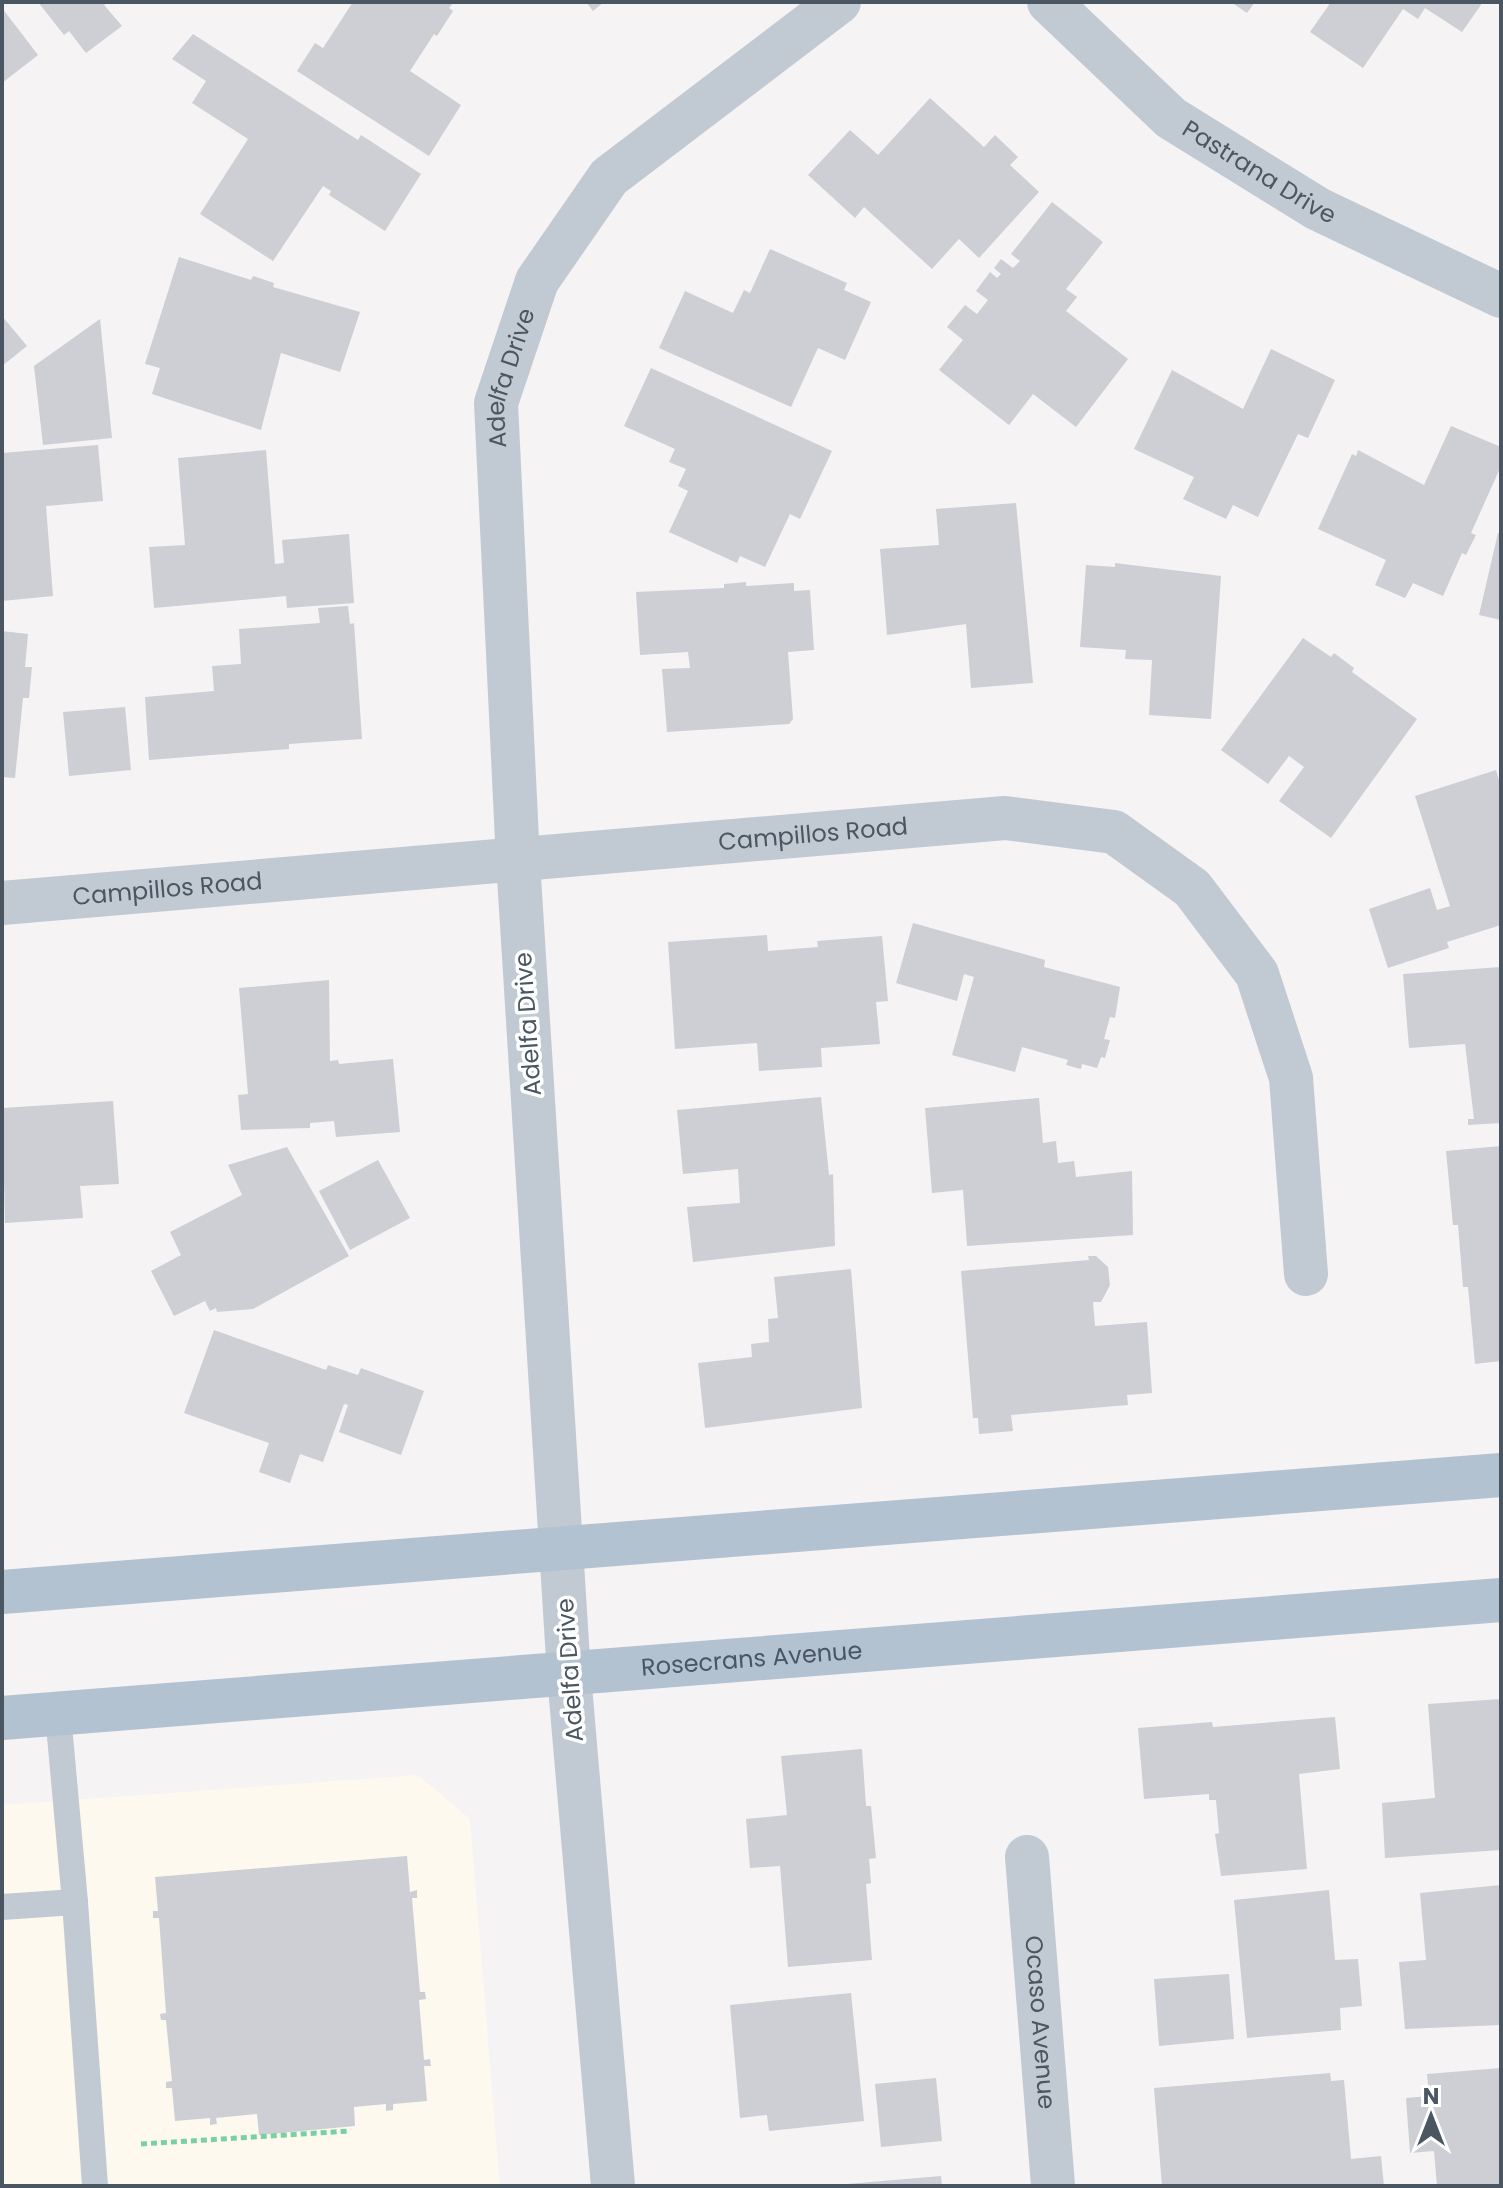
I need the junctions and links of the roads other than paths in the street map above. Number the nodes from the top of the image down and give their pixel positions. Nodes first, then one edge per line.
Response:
1 (839, 2) edge
2 (1049, 2) edge
3 (1501, 296) edge
4 (518, 861) junction
5 (2, 903) edge
6 (1306, 1274) dead end
7 (1501, 1475) edge
8 (562, 1550) junction
9 (2, 1592) edge
10 (1501, 1600) edge
11 (569, 1675) junction
12 (58, 1714) junction
13 (2, 1718) edge
14 (1027, 1857) dead end
15 (75, 1902) junction
16 (2, 1907) edge
17 (95, 2186) edge
18 (613, 2186) edge
19 (1053, 2186) edge

1 - 4 street, Adelfa Drive
2 - 3 street, Pastrana Drive
4 - 5 street, Campillos Road
4 - 6 street, Campillos Road
4 - 8 street, Adelfa Drive
7 - 8 main road
8 - 9 main road
8 - 11 street, Adelfa Drive
10 - 11 main road, Rosecrans Avenue
11 - 12 main road, Rosecrans Avenue
11 - 18 street, Adelfa Drive
12 - 13 main road, Rosecrans Avenue
12 - 15 lane
14 - 19 street, Ocaso Avenue
15 - 16 lane
15 - 17 lane

